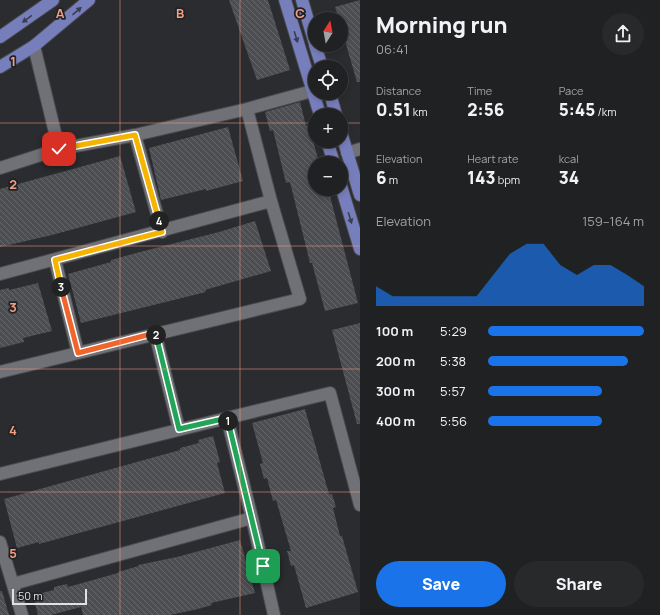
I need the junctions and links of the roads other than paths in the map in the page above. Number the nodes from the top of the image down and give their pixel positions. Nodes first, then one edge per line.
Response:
1 (89, 0) edge
2 (285, 0) edge
3 (302, 0) edge
4 (51, 1) edge
5 (308, 21) edge
6 (0, 37) edge
7 (34, 46) junction
8 (0, 67) edge
9 (308, 78) edge
10 (308, 92) edge
11 (247, 108) junction
12 (135, 135) junction
13 (346, 148) edge
14 (59, 149) junction
15 (360, 149) edge
16 (347, 152) junction
17 (0, 168) edge
18 (360, 195) edge
19 (344, 196) edge
20 (271, 202) junction
21 (162, 232) junction
22 (360, 250) edge
23 (55, 260) junction
24 (0, 274) edge
25 (155, 333) junction
26 (78, 353) junction
27 (0, 372) edge
28 (227, 418) junction
29 (179, 429) junction
30 (0, 474) edge
31 (360, 505) edge
32 (252, 518) junction
33 (0, 542) edge
34 (13, 584) junction
35 (22, 615) edge
36 (274, 615) edge

7 -> 1 main road
2 -> 9 main road
3 - 5 main road
4 -> 6 main road
7 - 8 main road
7 - 14 street
10 - 11 street
11 - 12 street
11 - 20 street
12 - 14 street
12 - 21 street
13 - 16 main road
14 - 17 street
15 - 16 street
16 - 18 main road
19 -> 22 main road
20 - 21 street
20 - 25 street
21 - 23 street
23 - 24 street
23 - 26 street
25 - 26 street
25 - 29 street
26 - 27 street
28 - 29 street
28 - 31 street
28 - 32 street
29 - 30 street
32 - 34 street
32 - 36 street
33 - 34 street
34 - 35 street

